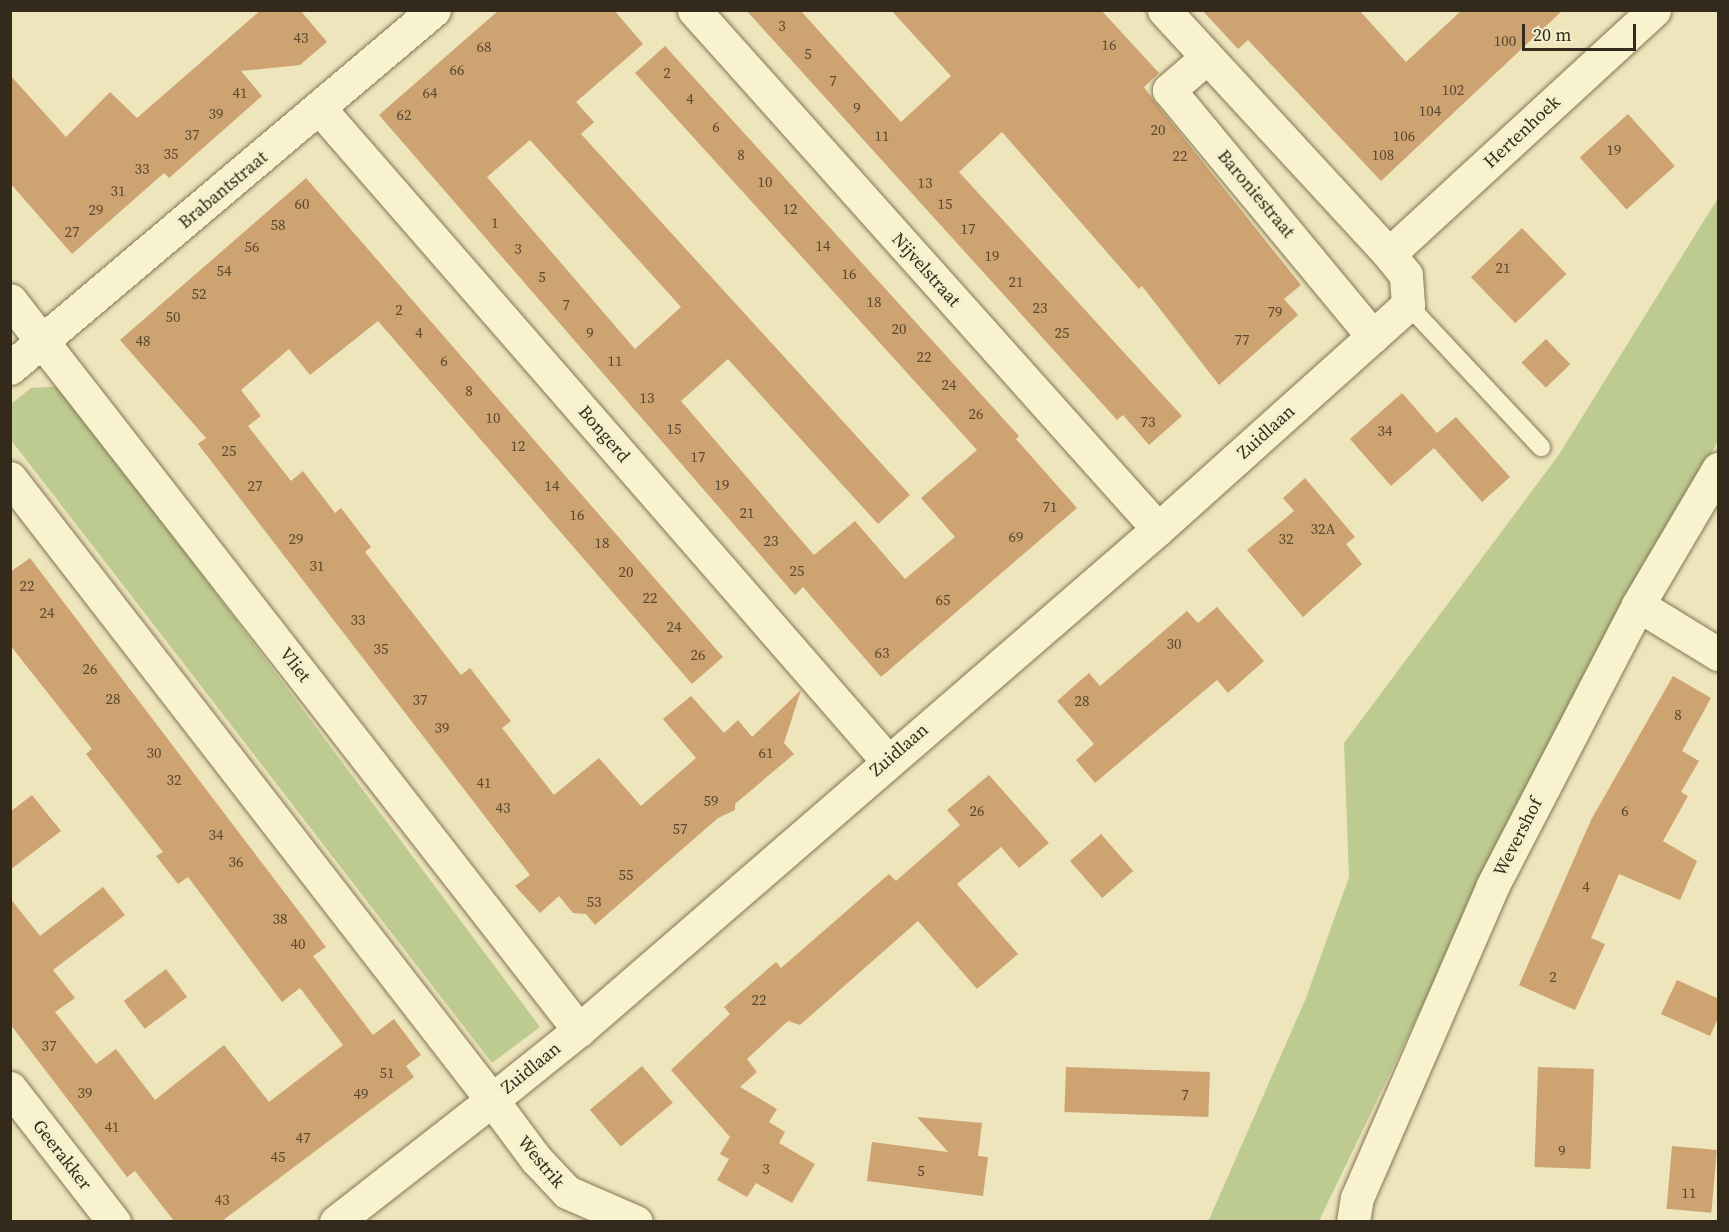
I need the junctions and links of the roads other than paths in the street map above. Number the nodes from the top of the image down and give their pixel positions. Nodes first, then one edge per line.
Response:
1 (694, 10) edge
2 (1164, 10) edge
3 (1654, 10) edge
4 (421, 15) edge
5 (1206, 58) junction
6 (320, 109) junction
7 (1389, 254) junction
8 (10, 300) edge
9 (1408, 305) junction
10 (1373, 337) junction
11 (43, 342) junction
12 (10, 368) edge
13 (1541, 447) dead end
14 (1719, 469) edge
15 (10, 478) edge
16 (1158, 529) junction
17 (1638, 605) junction
18 (1719, 654) edge
19 (887, 760) junction
20 (579, 1030) junction
21 (10, 1088) edge
22 (492, 1100) junction
23 (114, 1221) edge
24 (336, 1221) edge
25 (636, 1221) edge
26 (1353, 1221) edge

1 - 16 street, Nijvelstraat
2 - 5 street
3 - 7 street, Hertenhoek
4 - 6 street, Brabantstraat
5 - 7 street
5 - 10 street, Baroniestraat
6 - 11 street, Brabantstraat
6 - 19 street, Bongerd
7 - 9 street
8 - 11 street, Vliet
9 - 10 street, Zuidlaan
9 - 13 lane
10 - 16 street, Zuidlaan
11 - 12 street, Brabantstraat
11 - 20 street, Vliet
14 - 17 street, Wevershof
15 - 22 street
16 - 19 street, Zuidlaan
17 - 18 street
17 - 26 street, Wevershof
19 - 20 street, Zuidlaan
20 - 22 street, Zuidlaan
21 - 23 street, Geerakker
22 - 24 street, Zuidlaan
22 - 25 street, Westrik

